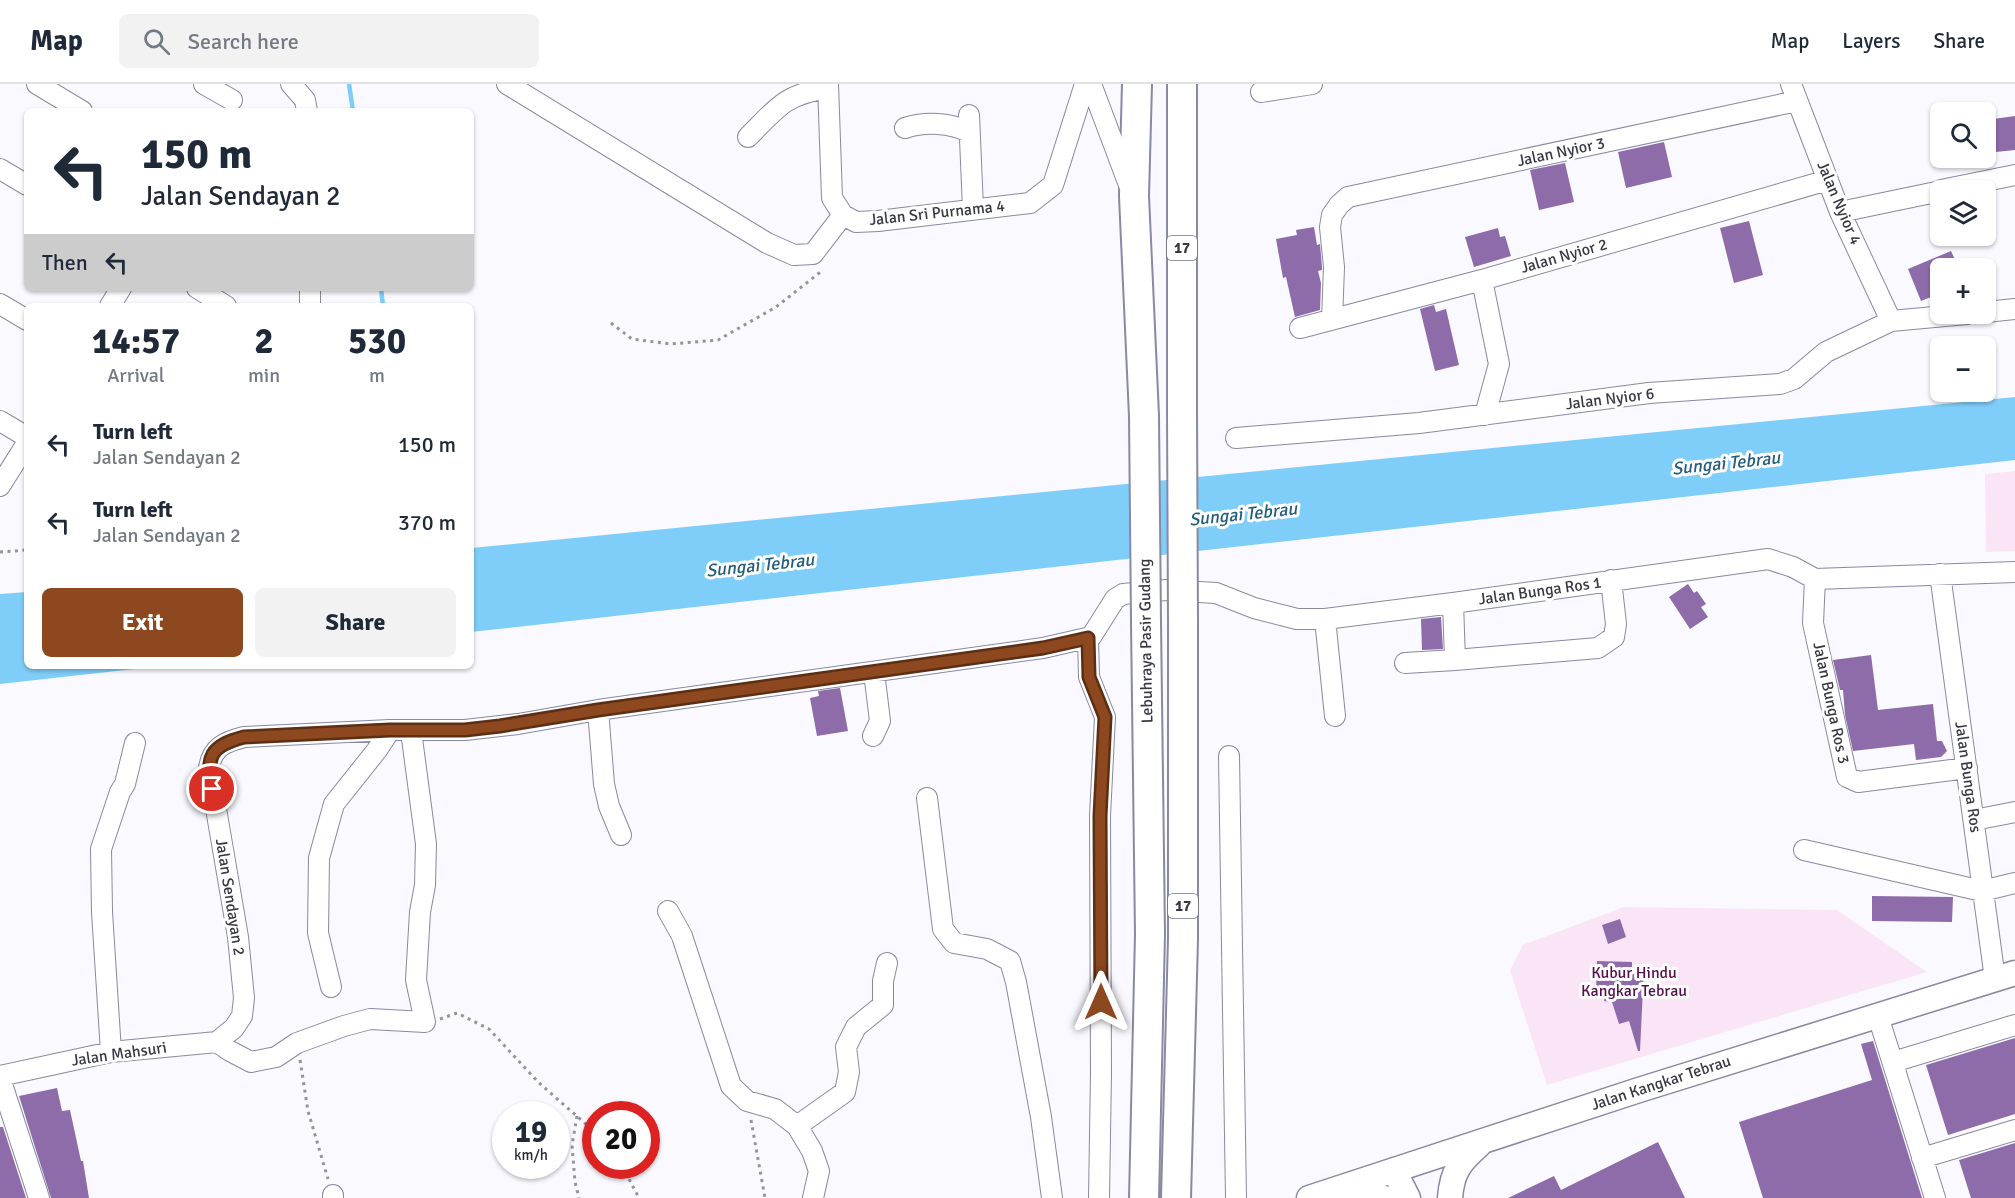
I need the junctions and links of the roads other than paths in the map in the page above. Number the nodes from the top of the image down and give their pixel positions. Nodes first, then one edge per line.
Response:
1 (37, 84) edge
2 (204, 84) edge
3 (291, 84) edge
4 (507, 84) edge
5 (1085, 84) edge
6 (1091, 84) edge
7 (1137, 84) edge
8 (1182, 84) edge
9 (1312, 84) edge
10 (828, 86) edge
11 (1262, 92) dead end
12 (1794, 93) edge
13 (233, 98) edge
14 (77, 108) edge
15 (306, 108) edge
16 (905, 128) dead end
17 (748, 137) dead end
18 (0, 170) edge
19 (2015, 175) edge
20 (1828, 180) junction
21 (1992, 180) edge
22 (24, 183) edge
23 (1930, 193) edge
24 (1134, 196) junction
25 (973, 209) junction
26 (1840, 212) junction
27 (843, 214) junction
28 (1482, 280) junction
29 (202, 291) edge
30 (221, 303) edge
31 (0, 304) edge
32 (2015, 309) edge
33 (1996, 311) edge
34 (1930, 317) edge
35 (24, 318) edge
36 (1332, 320) junction
37 (1891, 321) junction
38 (1300, 328) dead end
39 (1485, 415) junction
40 (0, 421) edge
41 (24, 435) edge
42 (1236, 438) dead end
43 (24, 448) edge
44 (0, 486) edge
45 (2015, 572) edge
46 (1940, 574) junction
47 (1815, 579) junction
48 (1611, 580) junction
49 (1453, 603) junction
50 (1324, 619) junction
51 (1088, 638) junction
52 (1455, 660) junction
53 (1405, 663) dead end
54 (874, 672) junction
55 (598, 710) junction
56 (1335, 716) dead end
57 (390, 730) junction
58 (411, 731) junction
59 (873, 736) dead end
60 (135, 743) dead end
61 (1229, 756) dead end
62 (1967, 768) junction
63 (927, 798) dead end
64 (2015, 813) edge
65 (1974, 820) junction
66 (621, 835) dead end
67 (1804, 850) dead end
68 (2015, 883) edge
69 (1982, 891) junction
70 (668, 911) dead end
71 (887, 963) dead end
72 (2005, 976) edge
73 (331, 987) dead end
74 (1878, 1016) junction
75 (2015, 1025) edge
76 (217, 1042) junction
77 (111, 1052) junction
78 (1893, 1062) junction
79 (0, 1077) edge
80 (797, 1126) junction
81 (2015, 1130) edge
82 (1483, 1141) junction
83 (1922, 1158) junction
84 (1429, 1159) junction
85 (1394, 1170) junction
86 (1176, 1195) edge
87 (1144, 1196) edge
88 (1317, 1196) edge
89 (39, 1198) edge
90 (813, 1198) edge
91 (1052, 1198) edge
92 (1099, 1198) edge
93 (1236, 1198) edge
94 (1384, 1198) edge
95 (1408, 1198) edge
96 (1448, 1198) edge
97 (1935, 1198) edge

1 - 14 street
2 - 13 street
3 - 15 street
4 - 27 street
5 - 25 street, Jalan Sri Purnama 4
6 - 24 street
7 - 24 highway, Lebuhraya Pasir Gudang / 17
8 - 86 highway, 17, bridge
9 - 11 street
10 - 17 street
10 - 27 street
12 - 20 street, Jalan Nyior 4
12 - 36 street, Jalan Nyior 3
16 - 25 street
18 - 22 street
19 - 21 street
20 - 26 street, Jalan Nyior 4
20 - 28 street, Jalan Nyior 2
23 - 26 street
24 - 87 highway, Lebuhraya Pasir Gudang / 17, bridge
25 - 27 street, Jalan Sri Purnama 4
26 - 37 street, Jalan Nyior 4
28 - 36 street, Jalan Nyior 2
28 - 39 street
29 - 30 street
31 - 35 street
32 - 33 street
34 - 37 street, Jalan Nyior 6
36 - 38 street, Jalan Nyior 2
37 - 39 street, Jalan Nyior 6
39 - 42 street, Jalan Nyior 6
40 - 41 street
43 - 44 street
45 - 46 street, Jalan Bunga Ros 1
46 - 47 street, Jalan Bunga Ros 1
46 - 62 street, Jalan Bunga Ros
47 - 48 street, Jalan Bunga Ros 1
47 - 62 street, Jalan Bunga Ros 3
48 - 49 street, Jalan Bunga Ros 1
48 - 52 street
49 - 50 street, Jalan Bunga Ros 1
49 - 52 street
50 - 51 street, Jalan Bunga Ros 1
50 - 56 street
51 - 54 street, Jalan Sendayan 2
51 - 92 street
52 - 53 street
54 - 55 street, Jalan Sendayan 2
54 - 59 street
55 - 58 street, Jalan Sendayan 2
55 - 66 street
57 - 58 street, Jalan Sendayan 2
57 - 73 street
57 - 76 street, Jalan Sendayan 2
58 - 76 street
60 - 77 street
61 - 93 street
62 - 65 street, Jalan Bunga Ros
63 - 91 street
64 - 65 street
65 - 69 street, Jalan Bunga Ros
67 - 69 street
68 - 69 street
69 - 72 street, Jalan Bunga Ros
70 - 80 street
71 - 80 street
72 - 74 main road, Jalan Kangkar Tebrau
74 - 78 street
74 - 82 main road, Jalan Kangkar Tebrau
75 - 78 street
76 - 77 street, Jalan Mahsuri
77 - 79 street, Jalan Mahsuri
78 - 83 street
79 - 89 street
80 - 90 street
81 - 83 street
82 - 84 main road, Jalan Kangkar Tebrau
82 - 96 main road
83 - 97 street
84 - 85 main road, Jalan Kangkar Tebrau
84 - 96 main road
85 - 88 main road, Jalan Kangkar Tebrau
85 - 95 main road
88 - 94 main road

